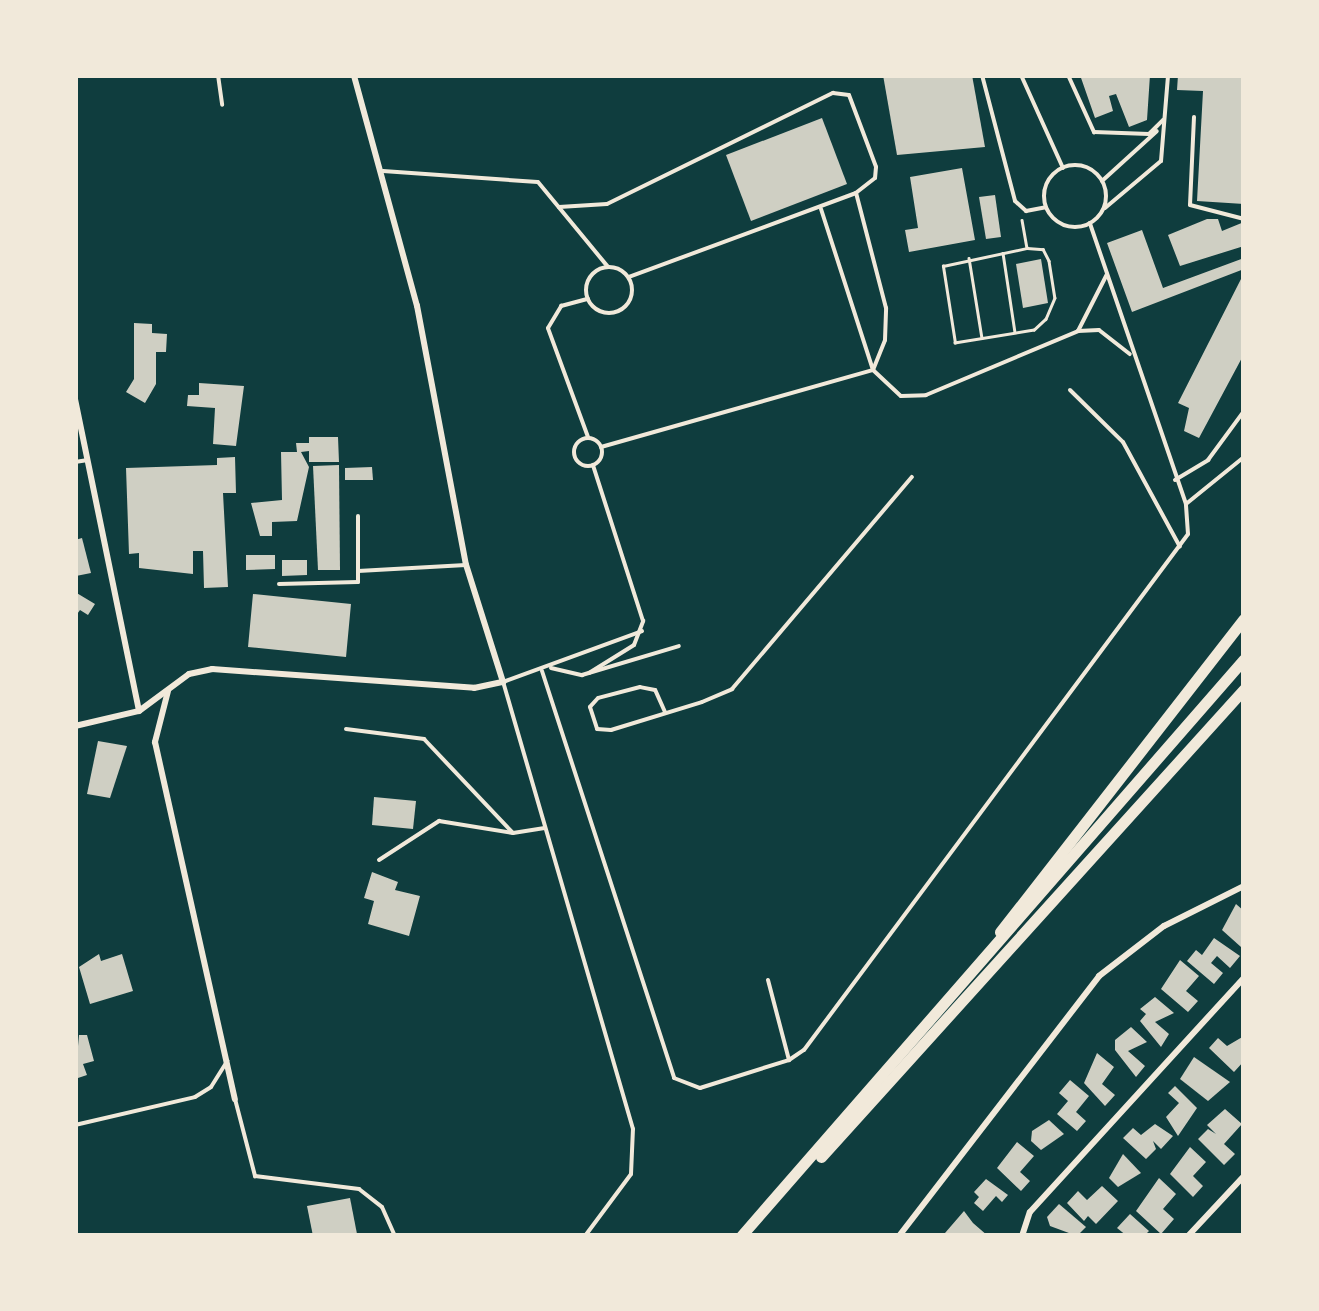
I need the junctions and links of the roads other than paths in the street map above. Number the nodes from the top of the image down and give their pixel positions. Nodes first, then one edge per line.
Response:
1 (218, 75) edge
2 (354, 75) edge
3 (982, 75) edge
4 (1021, 75) edge
5 (1068, 75) edge
6 (1168, 75) edge
7 (222, 105) dead end
8 (1166, 112) junction
9 (1194, 117) dead end
10 (1161, 126) junction
11 (1064, 168) junction
12 (382, 172) junction
13 (1102, 181) junction
14 (856, 193) junction
15 (559, 207) junction
16 (1046, 207) junction
17 (820, 208) junction
18 (1104, 209) junction
19 (1244, 219) edge
20 (1090, 224) junction
21 (608, 267) junction
22 (1107, 274) junction
23 (628, 277) junction
24 (588, 299) junction
25 (1078, 330) junction
26 (1132, 356) junction
27 (873, 370) junction
28 (1070, 390) dead end
29 (75, 399) edge
30 (1244, 412) edge
31 (588, 437) junction
32 (602, 446) junction
33 (1244, 458) edge
34 (88, 460) junction
35 (75, 462) edge
36 (593, 466) junction
37 (912, 477) dead end
38 (1175, 480) junction
39 (1186, 504) junction
40 (358, 516) dead end
41 (1180, 547) junction
42 (466, 566) junction
43 (358, 571) junction
44 (279, 584) dead end
45 (1244, 620) edge
46 (642, 631) junction
47 (679, 646) dead end
48 (1244, 659) edge
49 (551, 668) junction
50 (542, 671) junction
51 (589, 673) junction
52 (503, 682) junction
53 (171, 686) junction
54 (1244, 690) edge
55 (139, 711) junction
56 (665, 712) junction
57 (75, 726) edge
58 (346, 729) dead end
59 (545, 828) junction
60 (514, 834) junction
61 (379, 860) dead end
62 (1244, 886) edge
63 (1244, 978) edge
64 (768, 980) dead end
65 (954, 997) junction
66 (789, 1060) junction
67 (226, 1061) junction
68 (235, 1099) joint
69 (75, 1125) edge
70 (1244, 1176) edge
71 (790, 1181) junction
72 (394, 1236) edge
73 (585, 1236) edge
74 (742, 1236) edge
75 (899, 1236) edge
76 (1022, 1236) edge
77 (1188, 1236) edge

1 - 7 lane
2 - 12 street
3 - 16 lane
4 - 11 lane
5 - 10 lane
6 - 8 lane
8 - 10 lane
8 - 18 lane
9 - 19 lane
10 - 13 lane
11 - 13 lane
11 - 16 lane
12 - 15 lane
12 - 42 street
13 - 18 lane
14 - 15 lane
14 - 17 lane
14 - 27 lane
15 - 21 lane
16 - 20 lane
17 - 23 lane
17 - 27 lane
18 - 20 lane
20 - 22 lane
21 - 23 lane
21 - 24 lane
22 - 25 lane
22 - 26 lane
23 - 24 lane
24 - 31 lane
25 - 26 lane
25 - 27 lane
26 - 38 lane
27 - 32 lane
28 - 41 lane
29 - 34 street
30 - 38 lane
31 - 32 lane
31 - 36 lane
32 - 36 lane
33 - 39 lane
34 - 35 lane
34 - 55 street
36 - 46 lane
37 - 56 lane
38 - 39 lane
39 - 41 lane
40 - 43 lane
41 - 66 lane
42 - 43 lane
42 - 52 street
43 - 44 lane
45 - 65 highway
46 - 49 lane
46 - 51 lane
47 - 51 lane
48 - 65 highway
49 - 50 lane
49 - 51 lane
50 - 52 lane
50 - 66 lane
52 - 53 street
52 - 59 lane
53 - 55 street
53 - 67 street
54 - 71 highway
55 - 57 street
56 - 56 lane
58 - 60 lane
59 - 60 lane
59 - 73 lane
60 - 61 lane
62 - 75 street
63 - 76 street
64 - 66 lane
65 - 71 highway
67 - 68 street
67 - 69 lane
68 - 72 lane
70 - 77 street
71 - 74 highway

